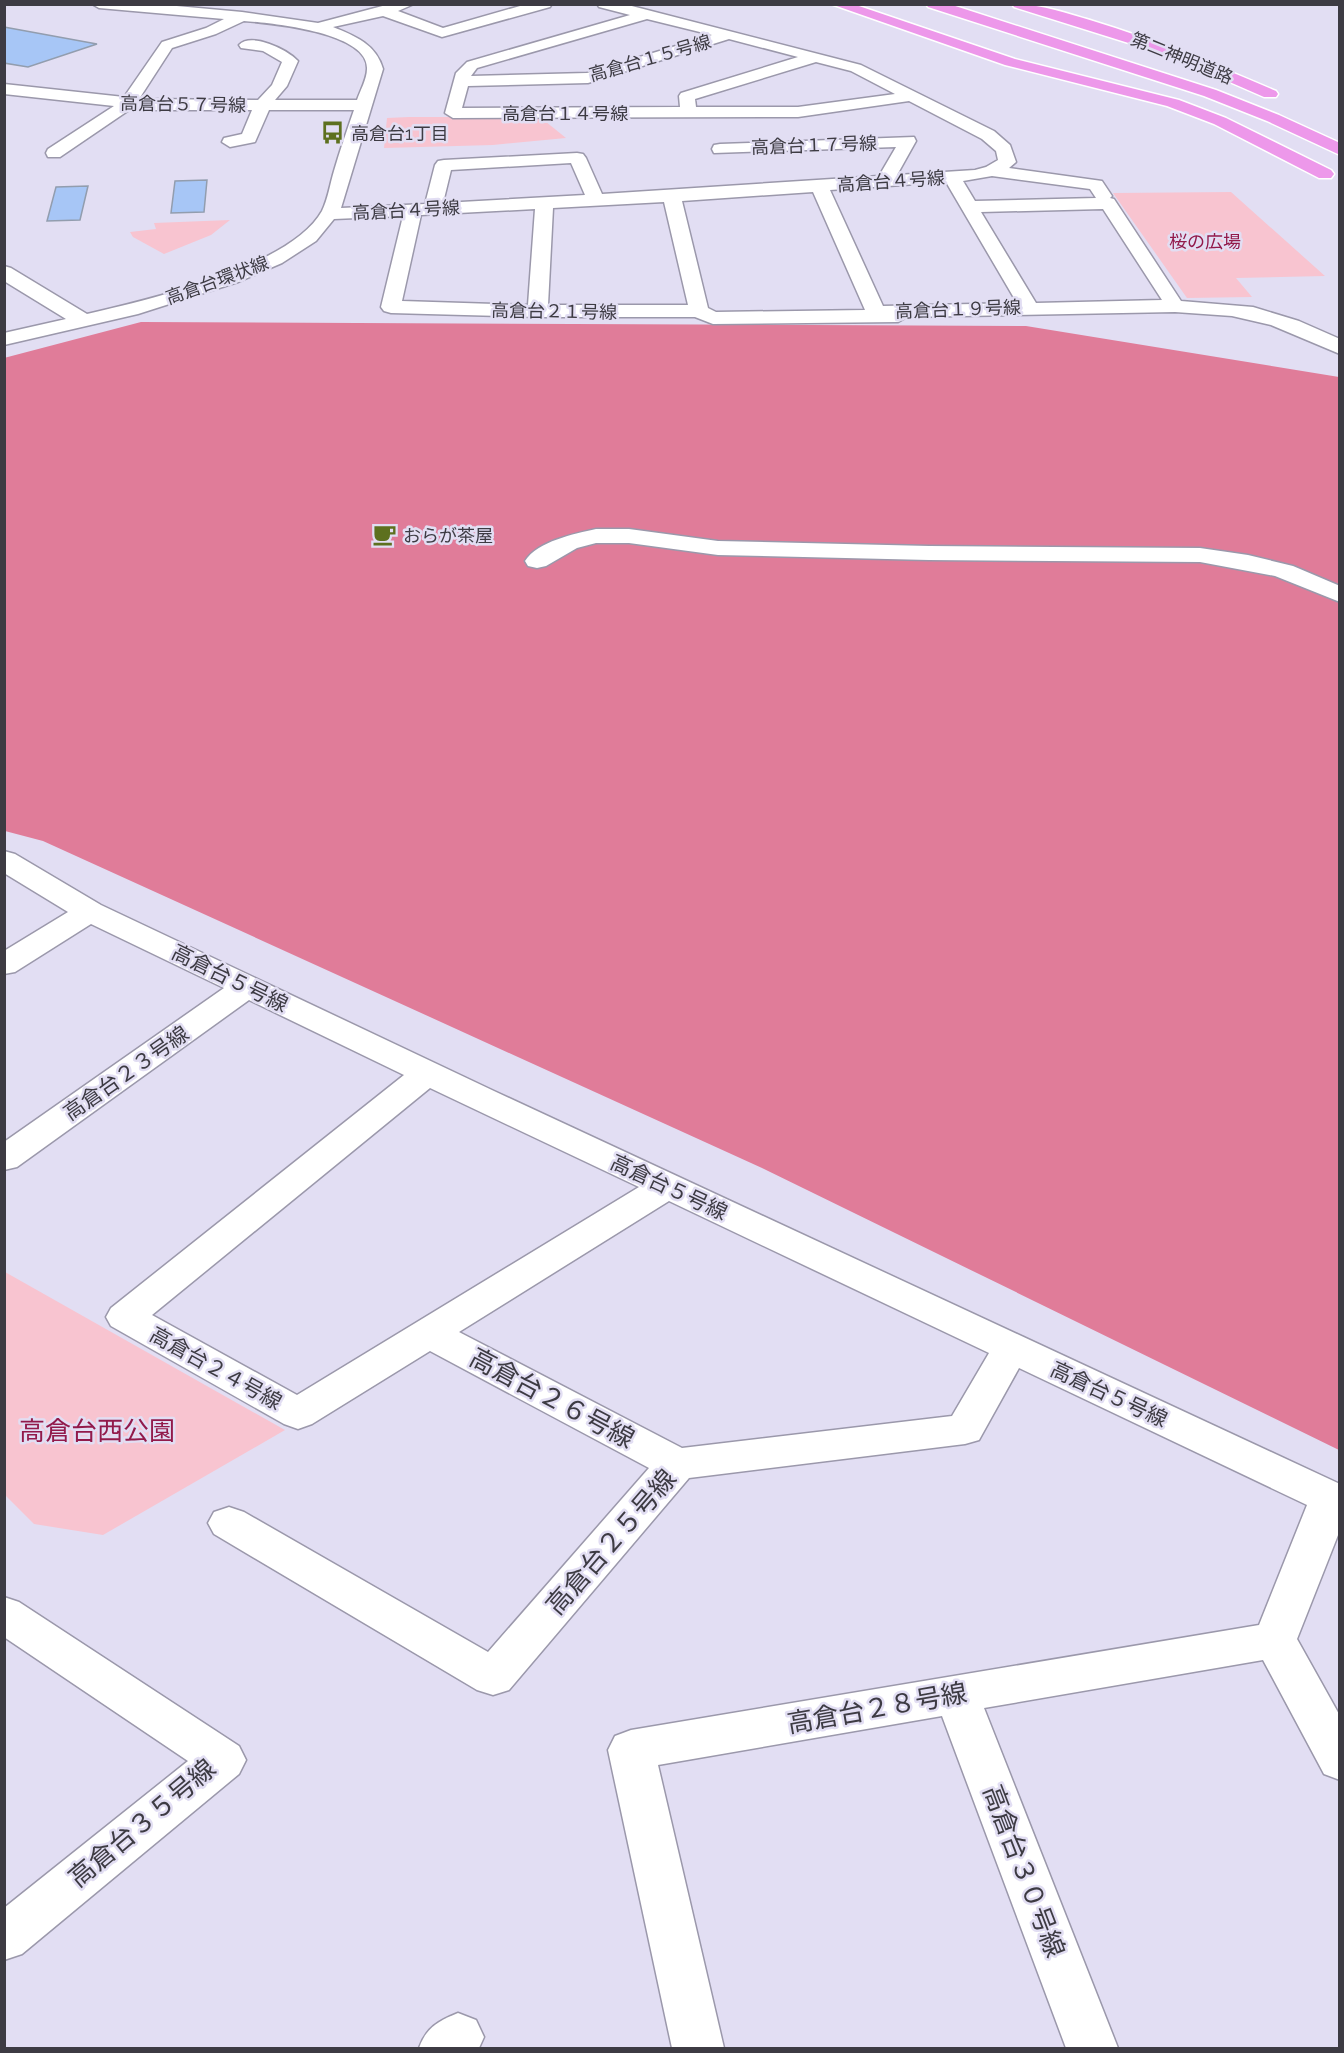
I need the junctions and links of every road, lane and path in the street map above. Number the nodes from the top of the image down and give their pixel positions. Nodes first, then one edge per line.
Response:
1 (99, 4) edge
2 (265, 4) edge
3 (407, 4) edge
4 (545, 4) edge
5 (604, 4) edge
6 (838, 4) edge
7 (933, 4) edge
8 (1019, 4) edge
9 (384, 10) junction
10 (648, 14) junction
11 (238, 15) junction
12 (324, 25) dead end
13 (729, 34) junction
14 (246, 45) dead end
15 (1084, 52) junction
16 (816, 57) junction
17 (461, 81) junction
18 (8, 92) edge
19 (913, 96) junction
20 (1280, 99) dead end
21 (128, 104) junction
22 (363, 105) junction
23 (262, 106) junction
24 (689, 112) junction
25 (849, 136) dead end
26 (230, 141) dead end
27 (908, 141) junction
28 (1340, 150) edge
29 (54, 153) dead end
30 (992, 171) junction
31 (1325, 174) junction
32 (951, 177) junction
33 (885, 181) junction
34 (1340, 184) edge
35 (819, 186) junction
36 (743, 191) junction
37 (672, 196) junction
38 (596, 200) junction
39 (544, 203) junction
40 (1108, 203) junction
41 (969, 207) junction
42 (423, 209) junction
43 (329, 214) junction
44 (4, 272) edge
45 (1176, 306) junction
46 (1029, 309) junction
47 (538, 311) junction
48 (699, 311) junction
49 (924, 311) junction
50 (81, 320) junction
51 (4, 339) edge
52 (1340, 348) edge
53 (537, 561) dead end
54 (1340, 595) edge
55 (4, 860) edge
56 (90, 912) junction
57 (4, 965) edge
58 (247, 987) junction
59 (426, 1073) junction
60 (4, 1159) edge
61 (666, 1186) junction
62 (428, 1333) junction
63 (1011, 1348) junction
64 (676, 1464) junction
65 (1335, 1500) edge
66 (229, 1523) dead end
67 (4, 1614) edge
68 (1275, 1640) junction
69 (956, 1695) junction
70 (1340, 1760) edge
71 (4, 1938) edge
72 (698, 2049) edge
73 (1092, 2049) edge

1 - 11 street, 高倉台環状線
2 - 11 street
3 - 9 street
4 - 9 street
5 - 10 street
6 - 31 highway
7 - 15 highway, 第二神明道路
8 - 20 highway, 第二神明道路
9 - 12 street
10 - 13 street
10 - 17 street
11 - 21 street
11 - 22 street, 高倉台環状線
13 - 16 street
13 - 17 street, 高倉台１５号線
14 - 23 street
15 - 28 highway, 第二神明道路
15 - 31 highway, 第二神明道路
16 - 19 street
16 - 24 street
17 - 24 street, 高倉台１４号線
18 - 21 street, 高倉台５７号線
19 - 24 street, 高倉台１４号線
19 - 30 street
21 - 23 street, 高倉台５７号線
21 - 29 street
22 - 23 street, 高倉台５７号線
22 - 43 street, 高倉台環状線
23 - 26 street
25 - 27 street, 高倉台１７号線
27 - 33 street, 高倉台１７号線
27 - 36 street, 高倉台１７号線
30 - 32 street, 高倉台４号線
30 - 40 street, 高倉台４号線
31 - 34 highway, 第二神明道路
32 - 33 street, 高倉台４号線
32 - 41 street, 高倉台１９号線
33 - 35 street, 高倉台４号線
35 - 36 street, 高倉台４号線
35 - 49 street, 高倉台１９号線
36 - 37 street, 高倉台４号線
37 - 38 street, 高倉台４号線
37 - 48 street
38 - 39 street, 高倉台４号線
38 - 42 street
39 - 42 street, 高倉台４号線
39 - 47 street
40 - 41 street
40 - 45 street, 高倉台４号線
41 - 46 street, 高倉台１９号線
42 - 43 street, 高倉台４号線
42 - 47 street, 高倉台２１号線
43 - 50 street, 高倉台環状線
44 - 50 street
45 - 46 street
45 - 52 street
46 - 49 street, 高倉台１９号線
47 - 48 street, 高倉台２１号線
48 - 49 street, 高倉台２１号線
50 - 51 street, 高倉台環状線
53 - 54 street
55 - 56 street, 高倉台５号線
56 - 57 street
56 - 58 street, 高倉台５号線
58 - 59 street, 高倉台５号線
58 - 60 street, 高倉台２３号線
59 - 61 street, 高倉台５号線
59 - 62 street, 高倉台２４号線
61 - 62 street, 高倉台２４号線
61 - 63 street, 高倉台５号線
62 - 64 street, 高倉台２６号線
63 - 64 street, 高倉台２５号線
63 - 65 street, 高倉台５号線
64 - 66 street, 高倉台２５号線
65 - 68 street
67 - 71 street, 高倉台３５号線
68 - 69 street, 高倉台２８号線
68 - 70 street
69 - 72 street, 高倉台２８号線
69 - 73 street, 高倉台３０号線

